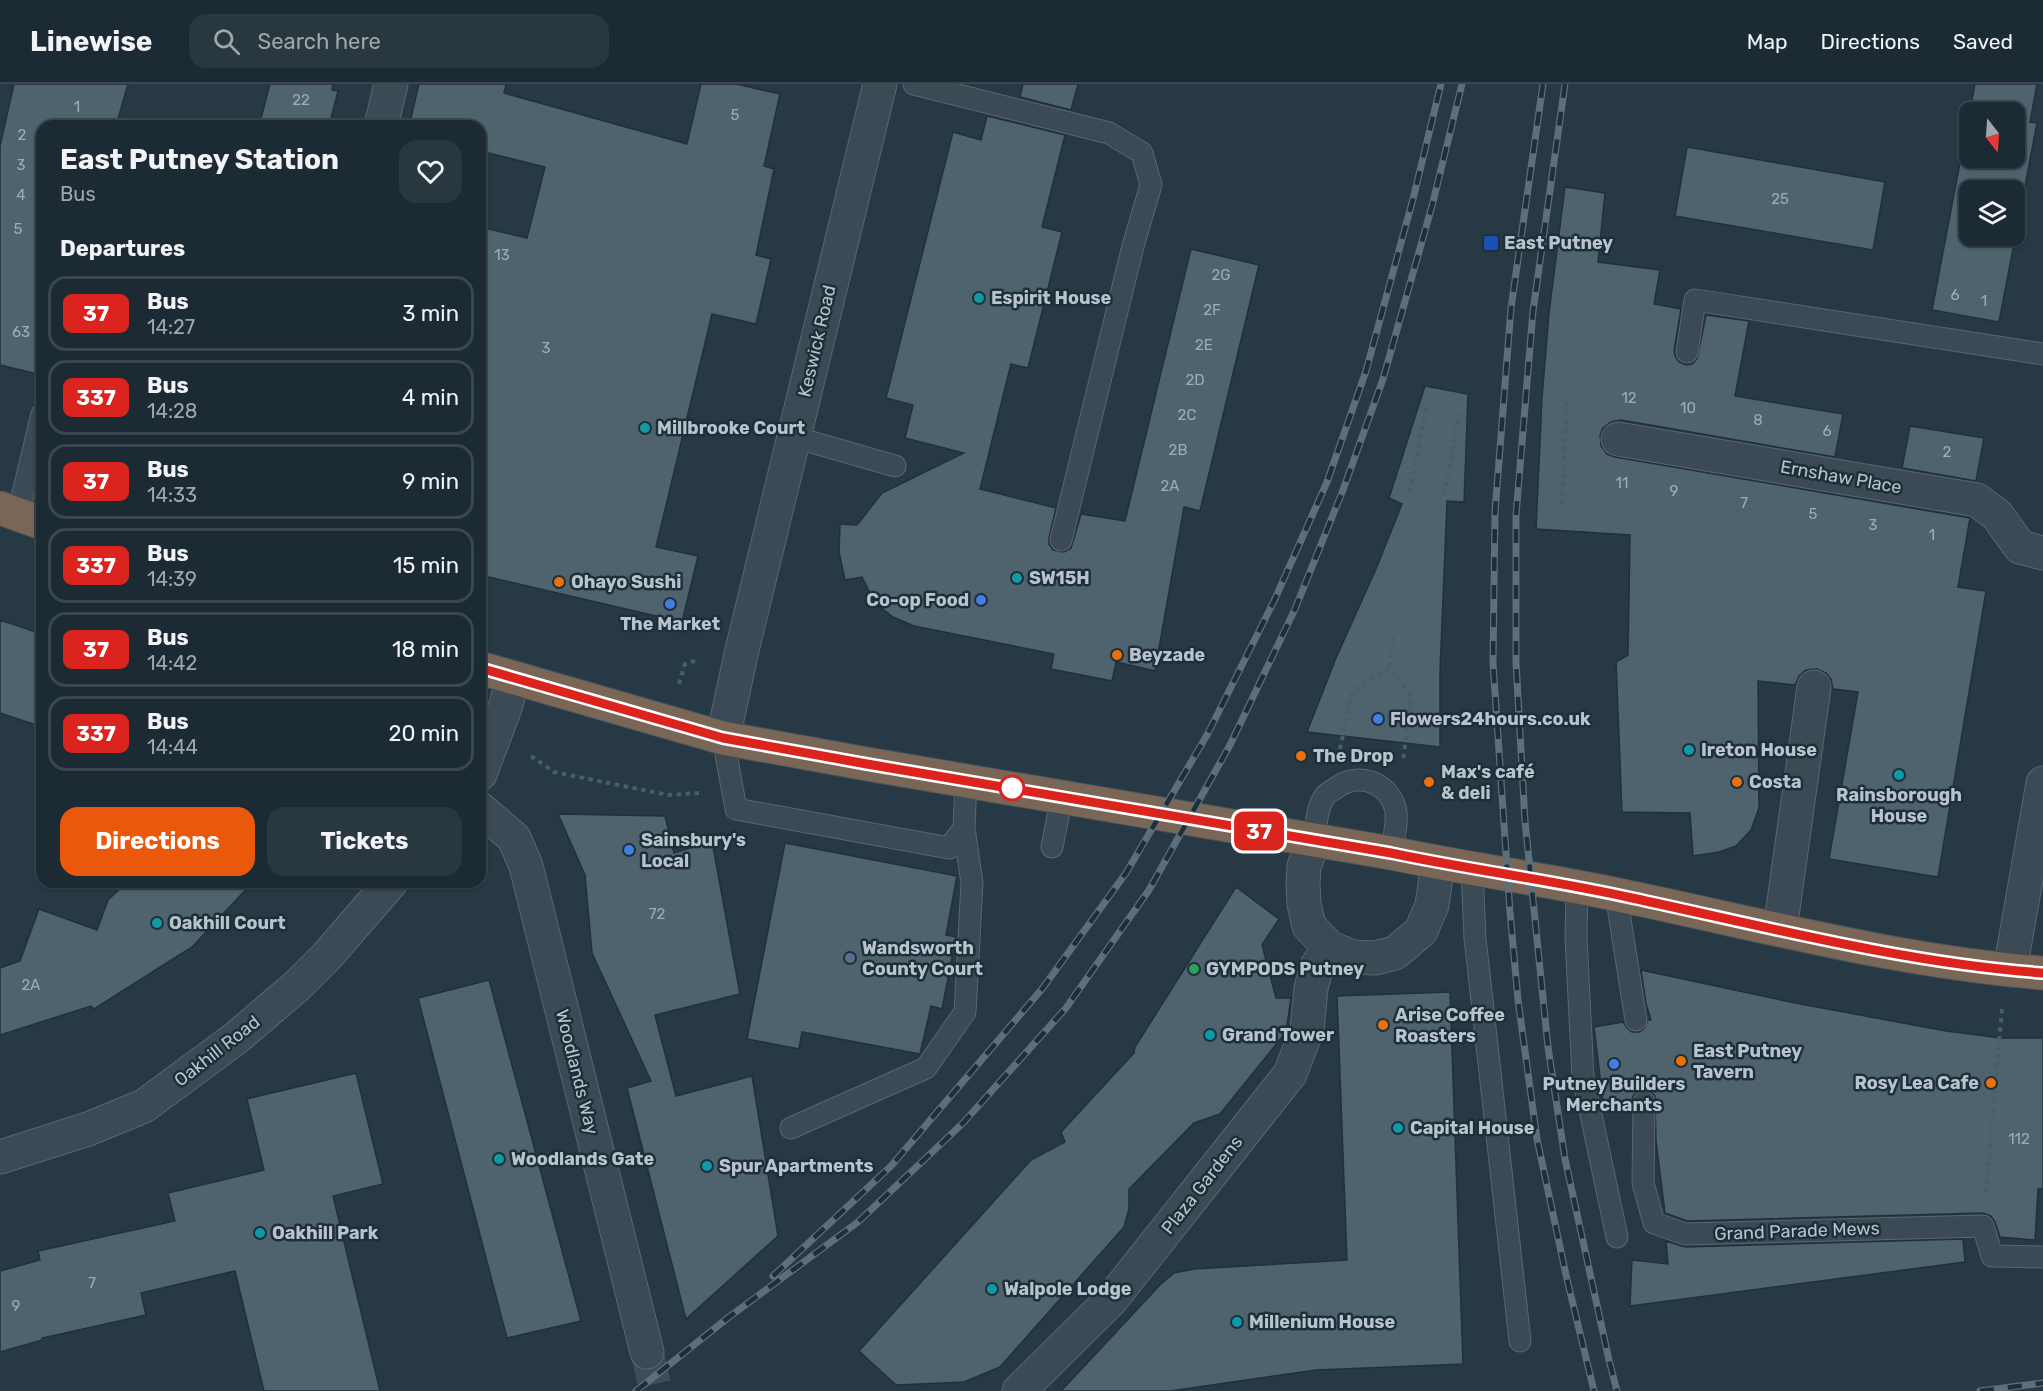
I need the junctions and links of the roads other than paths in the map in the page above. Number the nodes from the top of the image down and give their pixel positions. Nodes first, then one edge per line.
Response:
1 (391, 84) edge
2 (879, 84) edge
3 (914, 84) edge
4 (382, 120) edge
5 (1687, 352) dead end
6 (2043, 354) edge
7 (794, 438) junction
8 (1618, 439) dead end
9 (36, 442) edge
10 (895, 466) dead end
11 (20, 515) edge
12 (1061, 540) dead end
13 (2043, 553) edge
14 (486, 670) edge
15 (513, 678) junction
16 (1814, 687) dead end
17 (723, 738) junction
18 (486, 758) edge
19 (966, 780) junction
20 (2043, 783) edge
21 (1062, 796) junction
22 (486, 814) edge
23 (964, 828) junction
24 (1314, 841) junction
25 (1052, 847) dead end
26 (1391, 853) junction
27 (1438, 863) junction
28 (1472, 870) junction
29 (387, 888) edge
30 (1577, 888) junction
31 (1616, 894) junction
32 (1780, 930) junction
33 (1329, 947) junction
34 (2007, 970) junction
35 (2043, 973) edge
36 (1636, 1020) dead end
37 (1644, 1102) dead end
38 (791, 1128) dead end
39 (0, 1157) edge
40 (1617, 1237) dead end
41 (2043, 1257) edge
42 (1520, 1341) dead end
43 (647, 1352) tunnel mouth
44 (1019, 1391) edge

1 - 4 street
2 - 7 street, Keswick Road
3 - 12 lane
5 - 6 lane
7 - 10 lane
7 - 17 street, Keswick Road
8 - 13 street, Ernshaw Place
9 - 11 lane
14 - 15 highway
15 - 17 highway
15 - 18 street
16 - 32 street
17 - 19 highway
17 - 23 lane
19 - 21 highway
19 - 23 lane
20 - 34 street
21 - 24 highway
21 - 25 lane
22 - 43 street, Woodlands Way
23 - 38 lane
24 - 26 highway
24 - 26 lane
24 - 33 street
26 - 27 highway
27 - 28 highway
27 - 33 street
28 - 30 highway
28 - 42 lane
29 - 39 street, Oakhill Road
30 - 31 highway
30 - 40 lane
31 - 32 highway
31 - 36 lane
32 - 34 highway
33 - 44 street, Plaza Gardens
34 - 35 highway
37 - 41 lane, Grand Parade Mews

